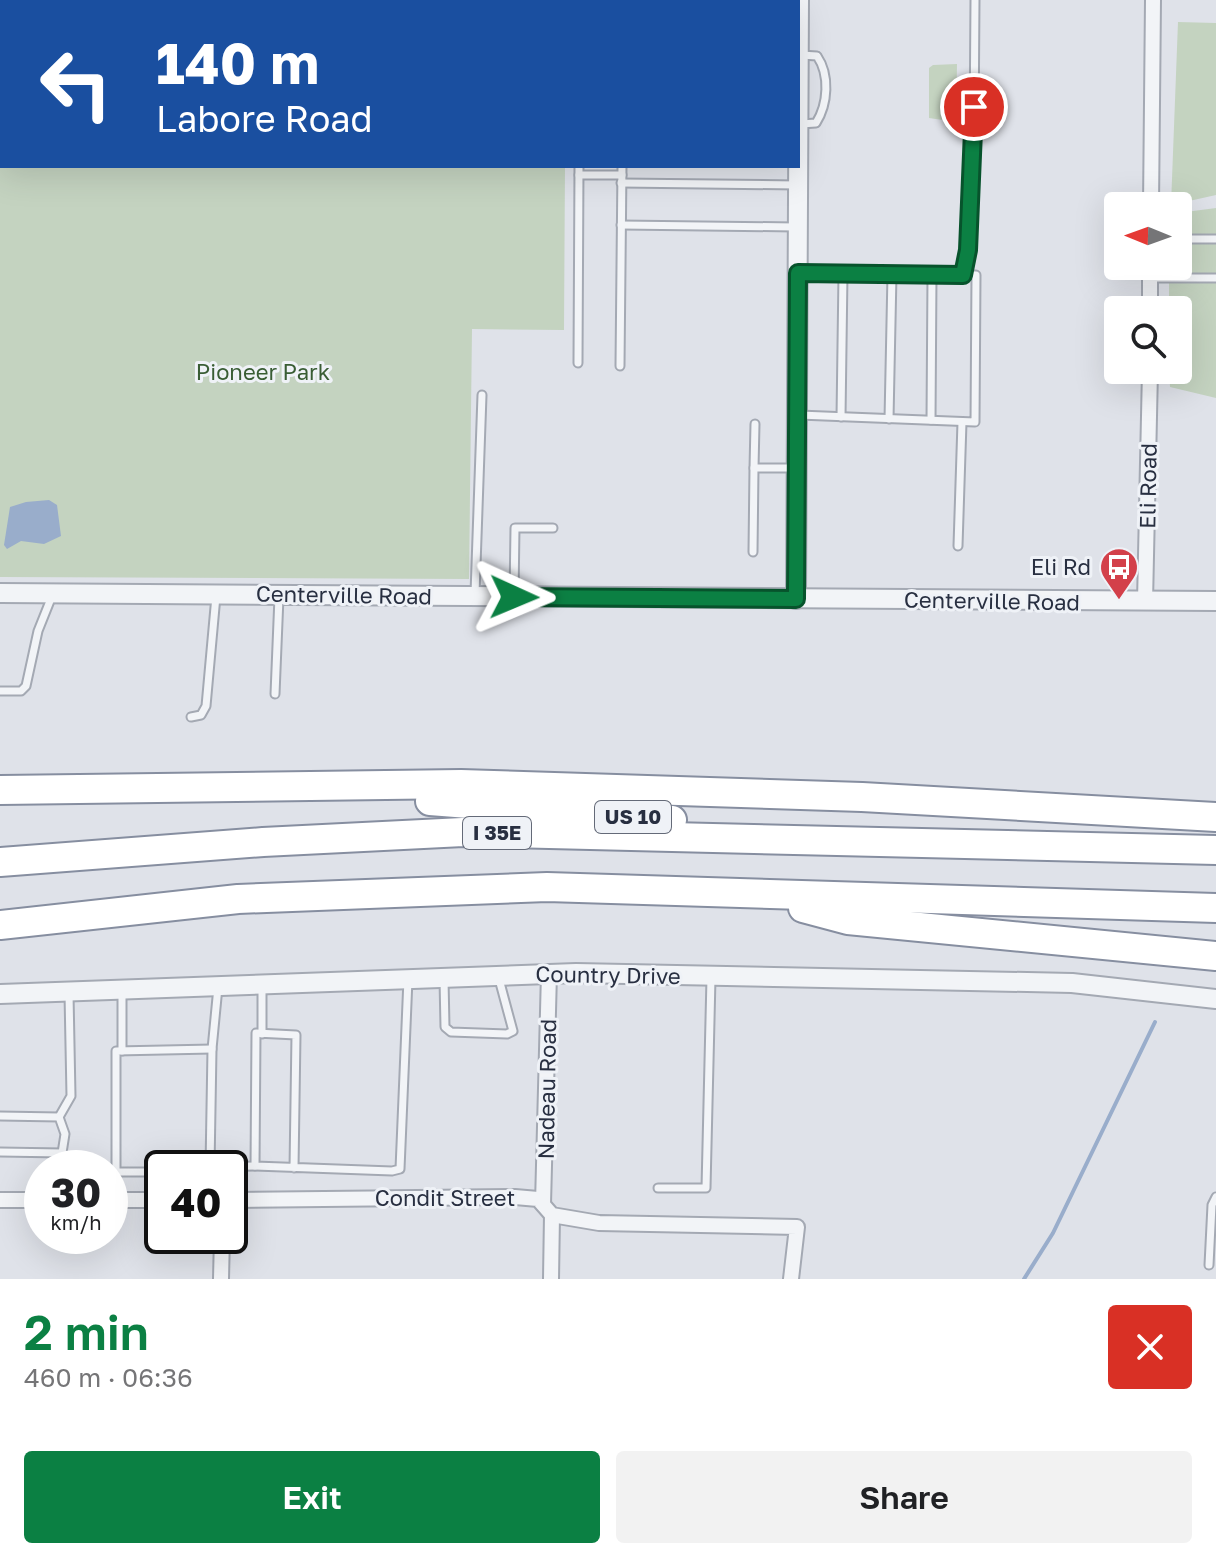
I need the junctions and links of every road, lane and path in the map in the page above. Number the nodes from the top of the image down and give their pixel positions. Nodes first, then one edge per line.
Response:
1 (975, 0) edge
2 (1153, 0) edge
3 (800, 55) edge
4 (800, 124) edge
5 (799, 168) edge
6 (579, 170) edge
7 (622, 175) edge
8 (799, 185) junction
9 (1151, 192) edge
10 (621, 225) junction
11 (799, 227) junction
12 (1192, 239) edge
13 (1216, 239) edge
14 (798, 273) junction
15 (843, 274) junction
16 (892, 274) junction
17 (932, 275) junction
18 (963, 275) junction
19 (1192, 276) edge
20 (1216, 278) edge
21 (578, 363) dead end
22 (620, 366) dead end
23 (1150, 384) edge
24 (482, 395) dead end
25 (797, 415) junction
26 (841, 417) junction
27 (889, 419) junction
28 (931, 420) junction
29 (962, 422) junction
30 (755, 424) dead end
31 (754, 468) junction
32 (797, 468) junction
33 (553, 528) dead end
34 (958, 546) dead end
35 (753, 552) dead end
36 (0, 593) edge
37 (54, 593) junction
38 (216, 594) junction
39 (279, 595) junction
40 (475, 597) junction
41 (514, 597) junction
42 (796, 599) junction
43 (1216, 601) edge
44 (1145, 602) junction
45 (0, 691) edge
46 (275, 694) dead end
47 (191, 717) dead end
48 (270, 788) junction
49 (3, 790) edge
50 (1216, 817) edge
51 (996, 845) junction
52 (1216, 850) edge
53 (0, 862) edge
54 (752, 894) junction
55 (1216, 908) edge
56 (93, 912) junction
57 (0, 914) edge
58 (0, 925) edge
59 (1216, 956) edge
60 (549, 973) junction
61 (498, 975) junction
62 (711, 976) junction
63 (444, 977) junction
64 (408, 979) junction
65 (262, 985) junction
66 (218, 987) junction
67 (122, 990) junction
68 (69, 992) junction
69 (0, 994) edge
70 (1216, 999) edge
71 (262, 1034) junction
72 (212, 1049) junction
73 (122, 1051) junction
74 (0, 1116) edge
75 (59, 1117) junction
76 (207, 1150) edge
77 (0, 1152) edge
78 (248, 1166) edge
79 (255, 1166) junction
80 (294, 1168) junction
81 (144, 1172) edge
82 (658, 1188) dead end
83 (1216, 1197) edge
84 (0, 1200) edge
85 (24, 1200) edge
86 (248, 1200) edge
87 (547, 1210) junction
88 (222, 1254) edge
89 (1209, 1265) dead end
90 (221, 1279) edge
91 (551, 1279) edge
92 (791, 1279) edge

1 - 18 lane
2 - 9 street
3 - 4 lane
5 - 8 street
6 - 7 lane
6 - 21 lane
7 - 8 lane
7 - 10 lane
8 - 11 street
10 - 11 lane
10 - 22 lane
11 - 14 street
12 - 13 lane
14 - 15 lane
14 - 25 street
15 - 16 lane
15 - 26 lane
16 - 17 lane
16 - 27 lane
17 - 18 lane
17 - 28 lane
18 - 29 lane
19 - 20 lane
23 - 44 street, Eli Road
24 - 40 lane
25 - 26 lane
25 - 32 street
26 - 27 lane
27 - 28 lane
28 - 29 lane
29 - 34 lane
30 - 31 lane
31 - 32 lane
31 - 35 lane
32 - 42 street
33 - 41 lane
36 - 37 street, Centerville Road
37 - 38 street, Centerville Road
37 - 45 lane
38 - 39 street, Centerville Road
38 - 47 lane
39 - 40 street, Centerville Road
39 - 46 lane
40 - 41 street, Centerville Road
41 - 42 street, Centerville Road
42 - 44 street, Centerville Road
43 - 44 street, Centerville Road
48 - 49 highway, US 10
48 - 50 highway
48 - 51 highway, US 10
51 - 52 highway, I 35E
51 - 53 highway, I 35E
54 - 55 highway
54 - 56 highway
54 - 59 highway
56 - 57 highway
56 - 58 highway
60 - 61 street, Country Drive
60 - 62 street, Country Drive
60 - 87 street, Nadeau Road
61 - 63 street, Country Drive
61 - 63 lane
62 - 70 street, Country Drive
62 - 82 lane
63 - 64 street, Country Drive
64 - 65 street, Country Drive
64 - 80 lane
65 - 66 street, Country Drive
65 - 71 lane
66 - 67 street, Country Drive
66 - 72 lane
67 - 68 street, Country Drive
67 - 73 lane
68 - 69 street, Country Drive
68 - 75 lane
71 - 79 lane
71 - 80 lane
72 - 73 lane
72 - 76 lane
73 - 81 lane
74 - 75 lane
75 - 77 lane
78 - 79 lane
79 - 80 lane
83 - 89 lane
84 - 85 street
86 - 87 street, Condit Street
87 - 91 street, Nadeau Road
87 - 92 street, Condit Street
88 - 90 street

